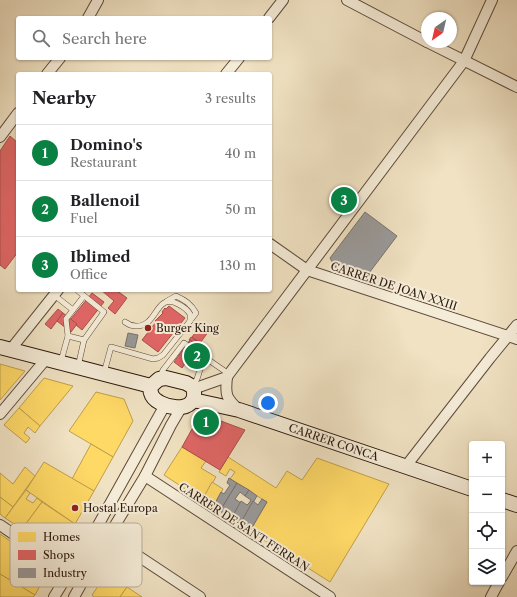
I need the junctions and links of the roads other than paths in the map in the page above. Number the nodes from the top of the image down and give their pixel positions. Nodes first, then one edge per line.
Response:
1 (98, 0) edge
2 (283, 0) edge
3 (347, 0) edge
4 (492, 0) edge
5 (89, 16) edge
6 (271, 16) edge
7 (421, 39) edge
8 (439, 48) edge
9 (58, 60) edge
10 (237, 60) edge
11 (464, 61) junction
12 (49, 72) edge
13 (228, 72) edge
14 (517, 87) edge
15 (16, 116) edge
16 (0, 137) edge
17 (272, 245) edge
18 (307, 270) junction
19 (56, 292) edge
20 (79, 292) edge
21 (84, 296) junction
22 (73, 310) junction
23 (125, 322) dead end
24 (517, 325) edge
25 (68, 336) junction
26 (512, 337) edge
27 (84, 340) junction
28 (5, 348) edge
29 (204, 356) junction
30 (46, 359) junction
31 (61, 363) junction
32 (78, 368) junction
33 (104, 374) junction
34 (228, 376) junction
35 (155, 383) junction
36 (190, 396) junction
37 (166, 405) junction
38 (239, 410) junction
39 (0, 414) edge
40 (406, 466) junction
41 (145, 476) junction
42 (469, 488) edge
43 (505, 501) edge
44 (517, 505) edge
45 (99, 523) edge
46 (116, 523) edge
47 (0, 525) edge
48 (10, 532) edge
49 (517, 551) edge
50 (142, 559) edge
51 (505, 572) edge
52 (497, 585) edge
53 (60, 587) edge
54 (80, 587) edge
55 (54, 597) edge
56 (74, 597) edge
57 (200, 597) edge
58 (330, 597) edge
59 (491, 597) edge

1 - 5 street
2 - 6 street
3 - 7 street
4 - 11 street
8 - 11 street
9 - 12 street
10 - 13 street
11 - 14 street
11 - 18 street
15 - 16 street
17 - 18 street, CARRER DE JOAN XXIII
18 - 26 street, CARRER DE JOAN XXIII
18 - 34 street
19 - 22 lane
19 - 28 street
20 - 21 lane
21 - 22 lane
21 - 27 lane
22 - 25 lane
23 - 33 lane
24 - 26 street
25 - 27 lane
25 - 31 lane
26 - 40 street
27 - 32 lane
28 - 30 street
29 - 34 lane
29 - 35 lane
29 - 36 lane
30 - 31 street
30 - 39 street
31 - 32 street
32 - 33 street
33 - 35 street
34 - 36 street
34 - 38 street
35 - 36 street
35 - 37 street
36 - 37 street
36 - 38 street, CARRER CONCA
36 - 41 street
37 - 45 street
38 - 40 street, CARRER CONCA
40 - 42 street, CARRER CONCA
41 - 46 street
41 - 58 street, CARRER DE SANT FERRAN
43 - 44 street
47 - 48 street
49 - 51 street
50 - 57 street
52 - 59 street
53 - 55 street
54 - 56 street

